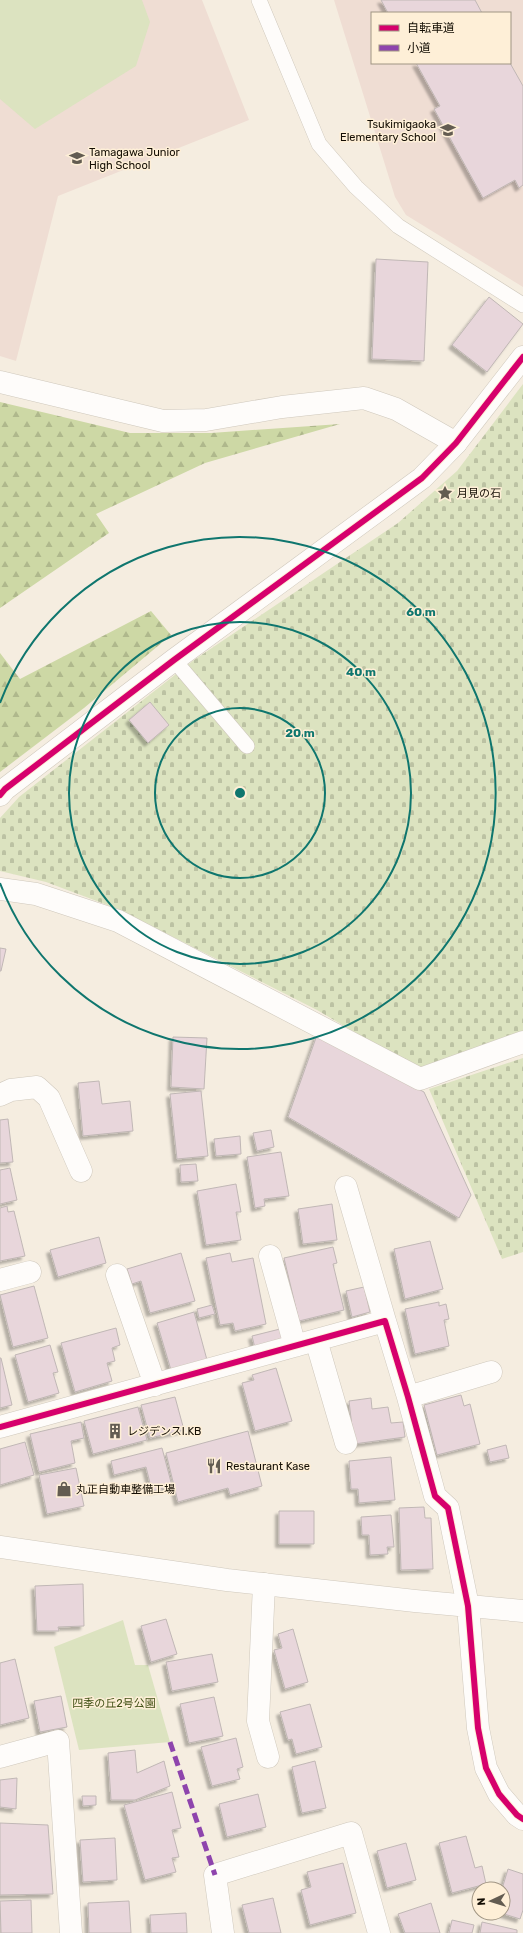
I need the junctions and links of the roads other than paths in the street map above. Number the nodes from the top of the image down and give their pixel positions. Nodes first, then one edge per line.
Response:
1 (259, 0) edge
2 (523, 305) edge
3 (523, 357) edge
4 (0, 382) edge
5 (456, 443) junction
6 (174, 660) junction
7 (247, 746) dead end
8 (0, 795) edge
9 (0, 889) edge
10 (523, 1042) edge
11 (0, 1095) edge
12 (81, 1171) dead end
13 (346, 1187) dead end
14 (270, 1256) dead end
15 (30, 1272) dead end
16 (117, 1275) dead end
17 (0, 1280) edge
18 (385, 1321) junction
19 (316, 1340) junction
20 (295, 1346) junction
21 (491, 1372) dead end
22 (154, 1385) junction
23 (408, 1397) junction
24 (0, 1427) edge
25 (346, 1443) dead end
26 (0, 1547) edge
27 (264, 1584) junction
28 (468, 1606) junction
29 (523, 1611) edge
30 (0, 1757) edge
31 (268, 1757) dead end
32 (523, 1819) edge
33 (71, 1933) edge
34 (223, 1933) edge
35 (379, 1933) edge

1 - 2 lane
3 - 5 street
4 - 5 street
5 - 6 street
6 - 7 lane
6 - 8 street
9 - 10 street
11 - 12 street
13 - 18 street
14 - 20 street
15 - 17 street
16 - 22 street
18 - 19 street
18 - 23 street
19 - 20 street
19 - 25 street
20 - 22 street
21 - 23 street
22 - 24 street
23 - 28 street
26 - 27 street
27 - 28 street
27 - 31 street
28 - 29 street
28 - 32 street
30 - 33 street
34 - 35 street

